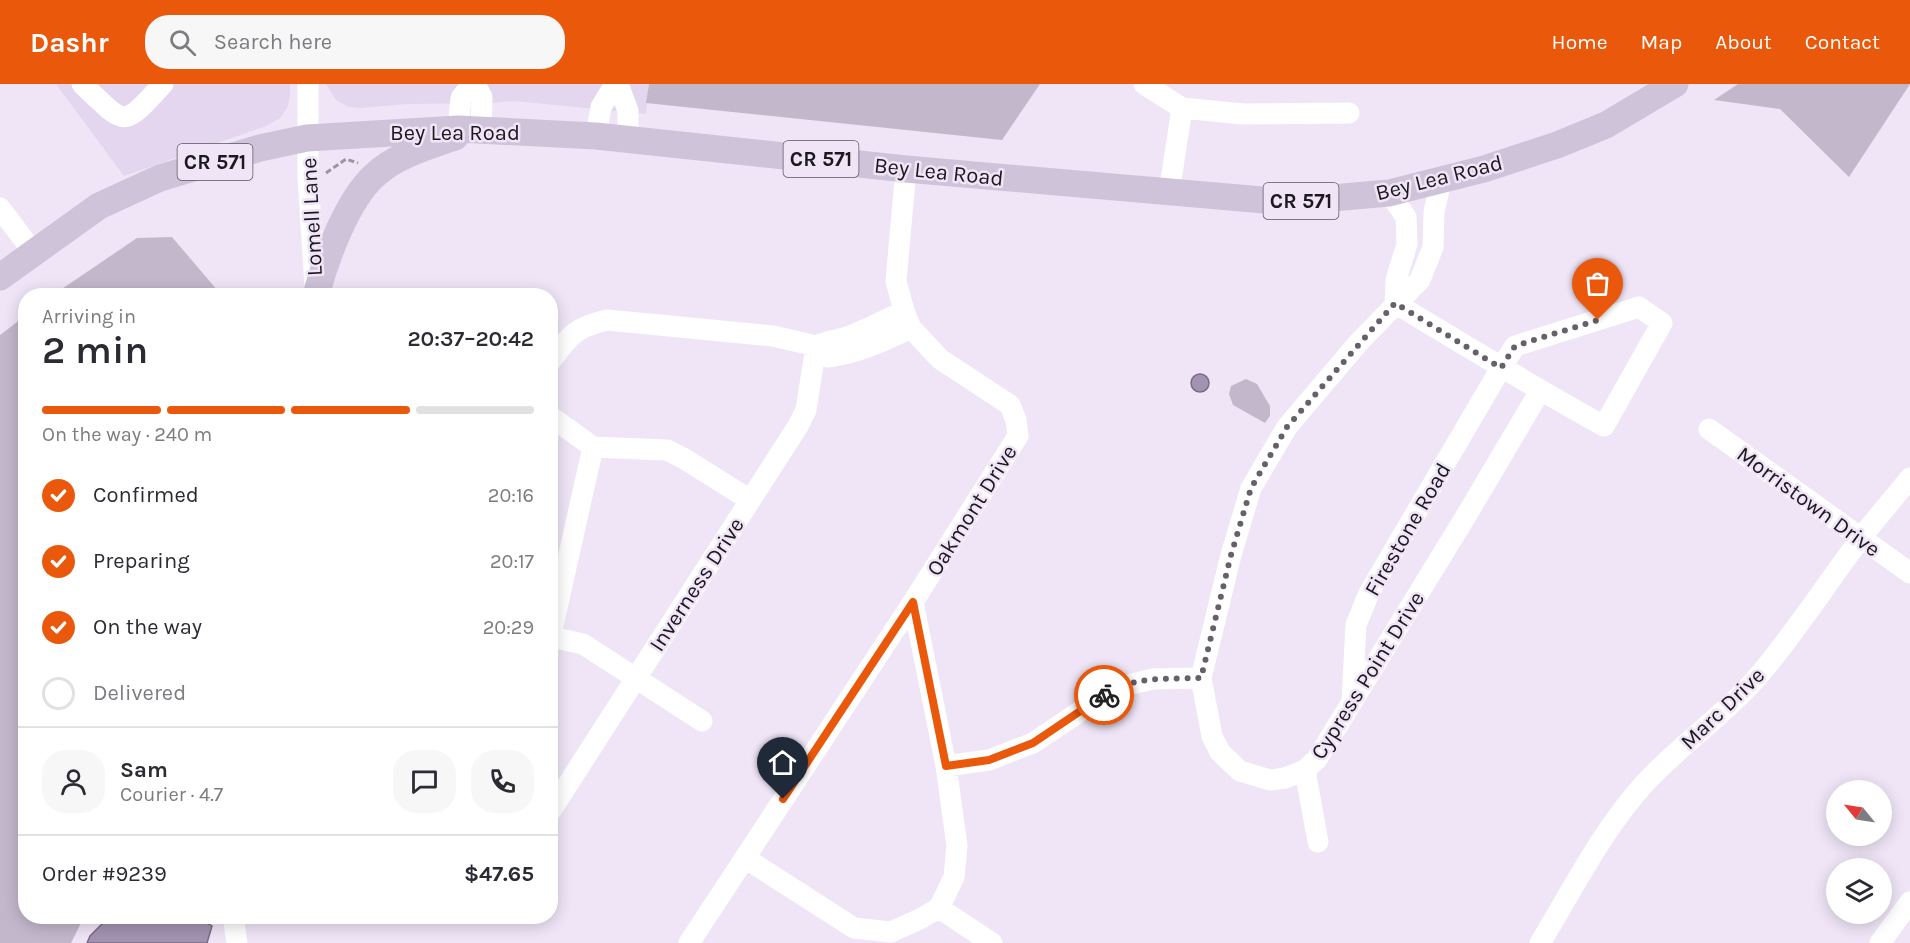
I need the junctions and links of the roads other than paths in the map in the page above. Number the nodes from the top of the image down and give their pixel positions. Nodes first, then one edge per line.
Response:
1 (82, 84) edge
2 (163, 84) edge
3 (308, 84) edge
4 (473, 84) edge
5 (617, 84) edge
6 (1144, 84) edge
7 (1675, 84) edge
8 (1182, 108) junction
9 (1349, 113) dead end
10 (470, 129) junction
11 (596, 136) junction
12 (307, 138) junction
13 (628, 139) junction
14 (906, 169) junction
15 (1441, 181) junction
16 (1389, 193) junction
17 (1169, 194) junction
18 (0, 208) edge
19 (34, 253) junction
20 (0, 278) edge
21 (316, 288) edge
22 (318, 288) edge
23 (1395, 303) junction
24 (908, 319) junction
25 (816, 346) junction
26 (558, 351) edge
27 (1501, 368) junction
28 (1540, 391) junction
29 (558, 422) edge
30 (1709, 429) dead end
31 (593, 447) junction
32 (1910, 478) edge
33 (750, 500) junction
34 (1861, 538) junction
35 (1910, 573) edge
36 (913, 602) junction
37 (558, 606) edge
38 (558, 639) edge
39 (635, 678) junction
40 (1201, 678) junction
41 (1352, 703) junction
42 (702, 721) dead end
43 (946, 766) junction
44 (1305, 770) junction
45 (558, 799) edge
46 (1318, 842) dead end
47 (745, 858) junction
48 (1910, 902) edge
49 (939, 908) junction
50 (234, 924) edge
51 (237, 943) edge
52 (689, 943) edge
53 (992, 943) edge
54 (1540, 943) edge
55 (1880, 943) edge

1 - 2 street
3 - 12 street, Lomell Lane
4 - 10 street
5 - 11 street
5 - 13 street
6 - 8 street
7 - 15 main road, Bey Lea Road / CR 571
8 - 9 street
8 - 17 street
10 - 11 main road, Bey Lea Road / CR 571
10 - 12 main road, Bey Lea Road / CR 571
10 - 22 main road
11 - 13 main road, Bey Lea Road / CR 571
12 - 19 main road, Bey Lea Road / CR 571
12 - 21 street, Lomell Lane
13 - 14 main road, Bey Lea Road / CR 571
14 - 17 main road, Bey Lea Road / CR 571
14 - 24 street, Oakmont Drive
15 - 16 main road, Bey Lea Road / CR 571
15 - 23 street
16 - 17 main road, Bey Lea Road / CR 571
16 - 23 street
18 - 19 street
19 - 20 main road, Bey Lea Road / CR 571
23 - 27 street, Firestone Road
23 - 40 street, Cypress Point Drive
24 - 25 street
24 - 36 street, Oakmont Drive
25 - 26 street
25 - 33 street, Inverness Drive
27 - 28 street, Firestone Road
27 - 28 street, Firestone Road
27 - 41 street, Firestone Road
28 - 41 street, Cypress Point Drive
29 - 31 street
30 - 34 street, Morristown Drive
31 - 33 street
31 - 37 street
32 - 34 street, Marc Drive
33 - 39 street, Inverness Drive
34 - 35 street, Morristown Drive
34 - 54 street, Marc Drive
36 - 43 street
36 - 47 street, Oakmont Drive
38 - 39 street
39 - 42 street
39 - 45 street, Inverness Drive
40 - 43 street
40 - 44 street, Cypress Point Drive
41 - 44 street, Cypress Point Drive
43 - 49 street
44 - 46 street
47 - 49 street
47 - 52 street, Oakmont Drive
48 - 55 street
49 - 53 street
50 - 51 street

